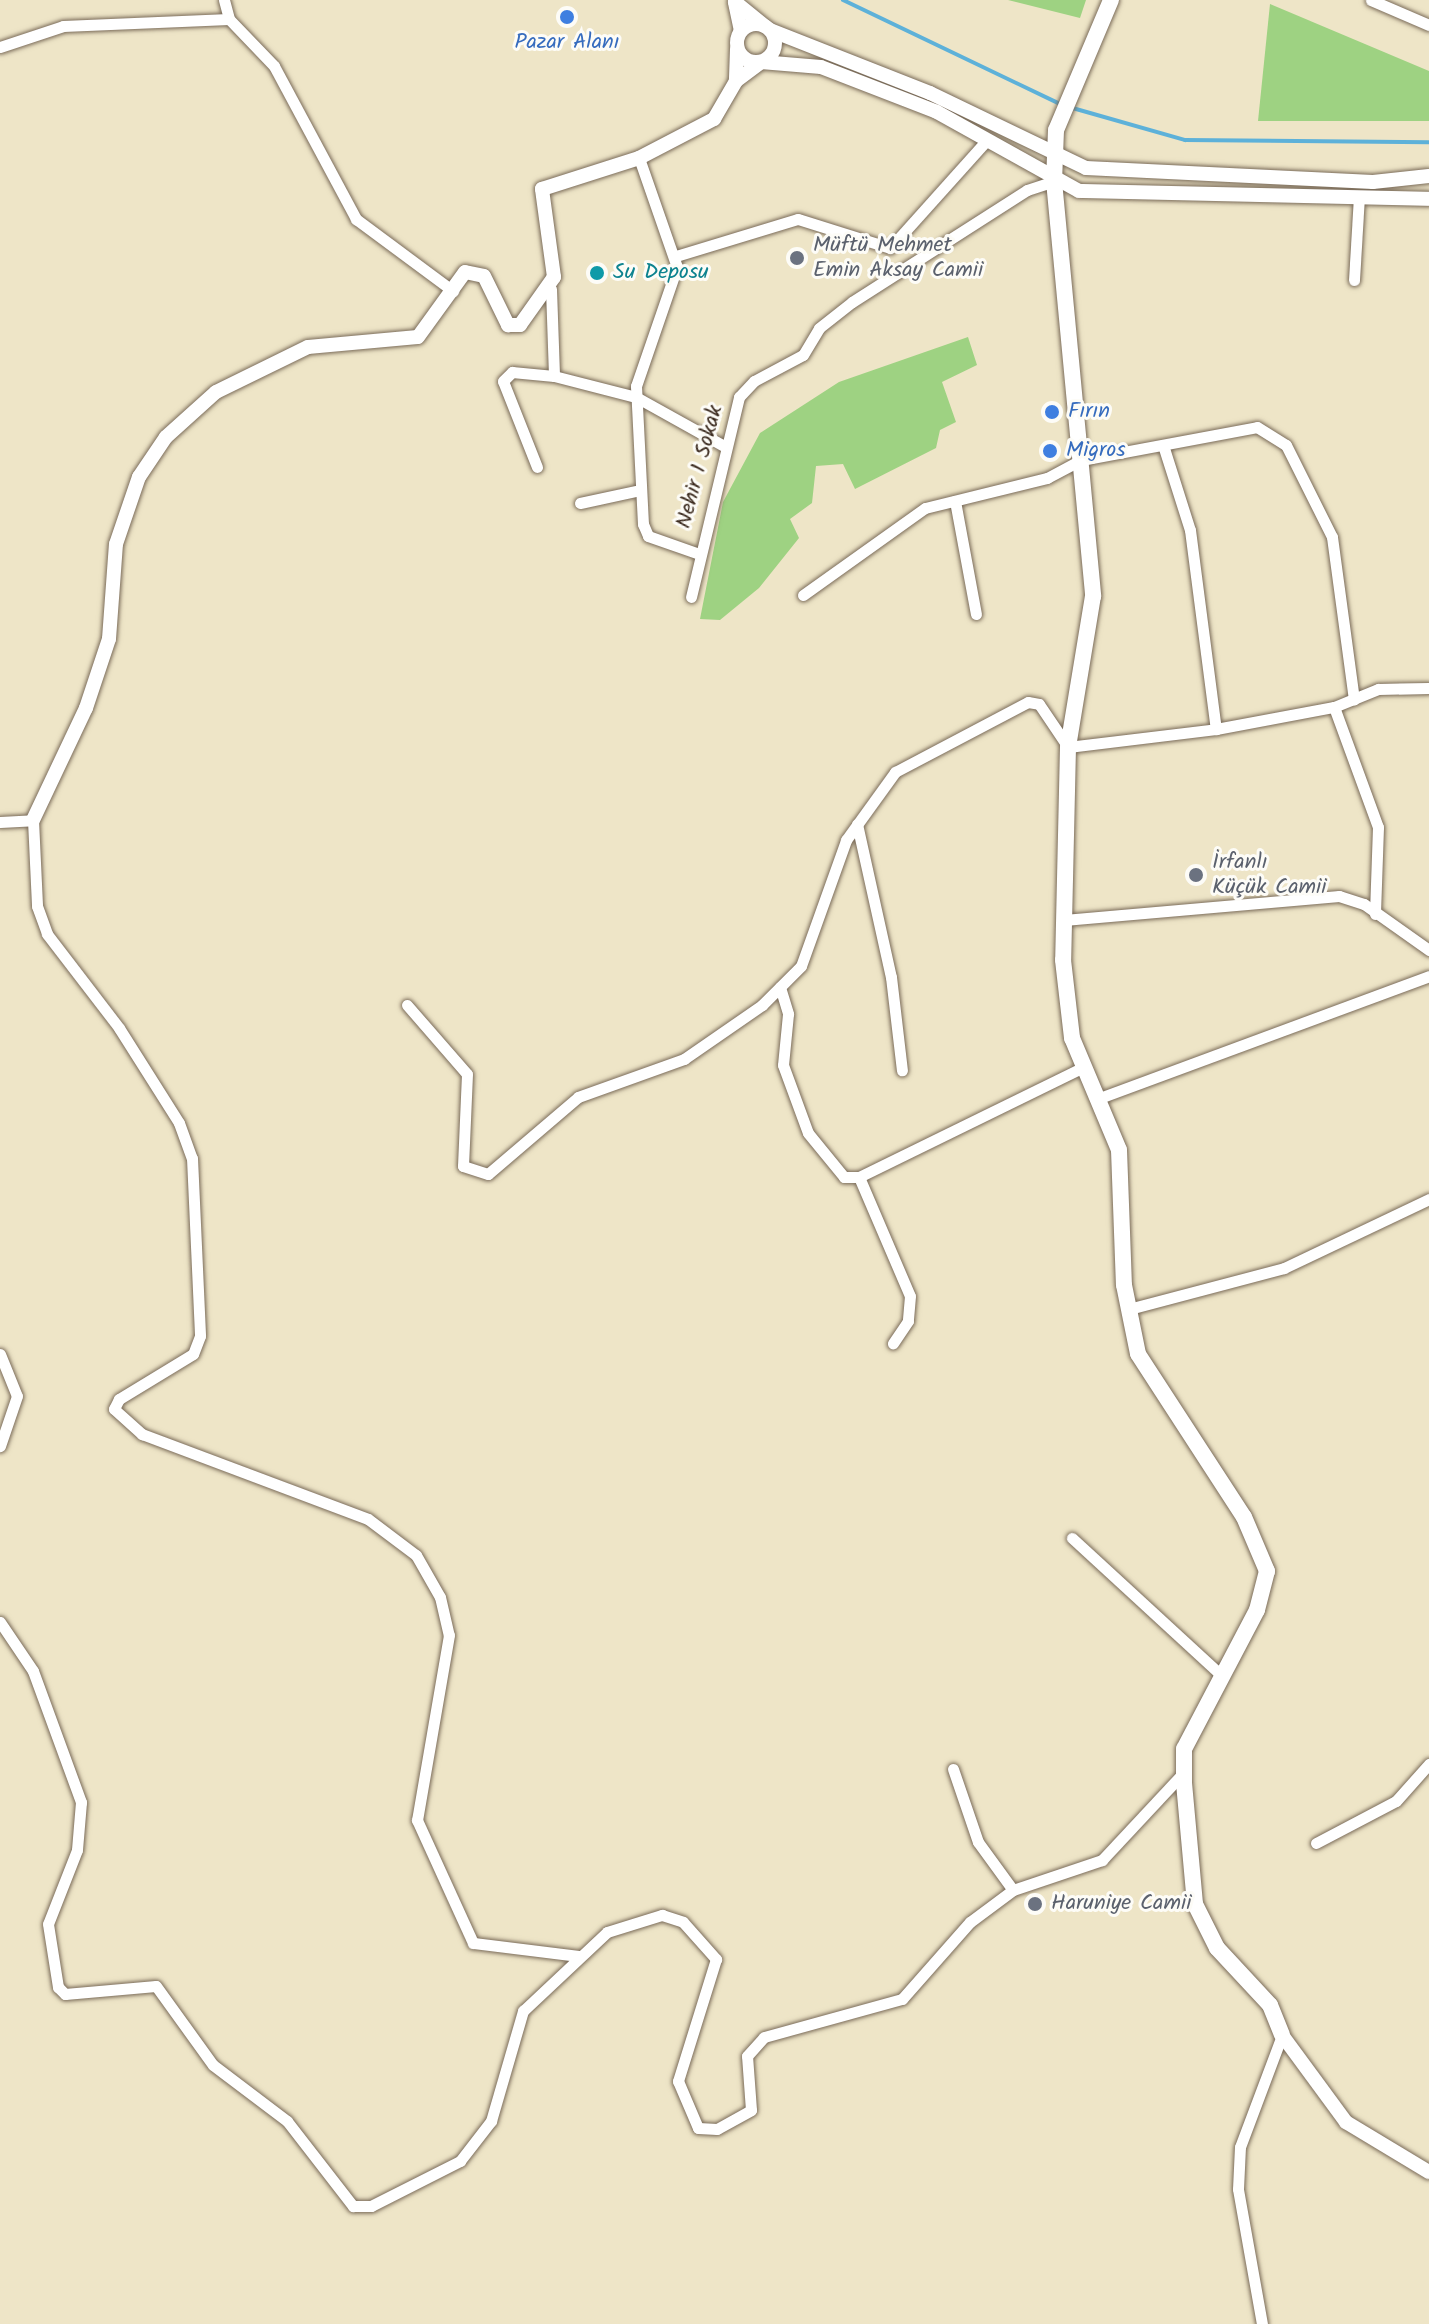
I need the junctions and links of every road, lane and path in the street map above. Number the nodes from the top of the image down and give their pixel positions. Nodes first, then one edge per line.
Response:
1 (224, 0) edge
2 (1111, 0) edge
3 (1371, 0) edge
4 (731, 1) edge
5 (229, 19) junction
6 (1429, 25) edge
7 (767, 28) junction
8 (741, 31) junction
9 (0, 47) edge
10 (737, 49) junction
11 (761, 62) junction
12 (736, 81) junction
13 (987, 140) junction
14 (1056, 156) junction
15 (639, 158) junction
16 (1429, 176) edge
17 (1054, 181) junction
18 (1359, 196) junction
19 (1429, 199) edge
20 (676, 256) junction
21 (1354, 280) dead end
22 (551, 289) junction
23 (453, 291) junction
24 (554, 376) junction
25 (636, 397) junction
26 (1163, 445) junction
27 (726, 447) junction
28 (1081, 460) junction
29 (537, 467) dead end
30 (640, 490) junction
31 (955, 501) junction
32 (580, 503) dead end
33 (699, 554) junction
34 (803, 595) dead end
35 (691, 597) dead end
36 (976, 614) dead end
37 (1429, 688) edge
38 (1354, 700) junction
39 (1334, 707) junction
40 (1216, 729) junction
41 (1068, 747) junction
42 (33, 820) junction
43 (0, 822) edge
44 (857, 824) junction
45 (1375, 914) junction
46 (1064, 920) junction
47 (1429, 950) edge
48 (1429, 976) edge
49 (780, 987) junction
50 (407, 1005) dead end
51 (1084, 1067) junction
52 (902, 1070) dead end
53 (1097, 1099) junction
54 (859, 1177) junction
55 (1429, 1199) edge
56 (1129, 1309) junction
57 (893, 1343) dead end
58 (0, 1354) edge
59 (0, 1446) edge
60 (1072, 1538) dead end
61 (0, 1622) edge
62 (1220, 1674) junction
63 (1429, 1764) edge
64 (953, 1769) dead end
65 (1184, 1772) junction
66 (1316, 1843) dead end
67 (1013, 1890) junction
68 (579, 1956) junction
69 (1282, 2035) junction
70 (1429, 2172) edge
71 (1262, 2324) edge

1 - 5 street
2 - 14 main road
3 - 6 street
4 - 7 street
4 - 8 street
5 - 9 street
5 - 23 street
7 - 8 street
7 - 11 street
7 - 14 street
8 - 10 street
10 - 11 street
10 - 12 street
11 - 12 street
11 - 13 street
12 - 15 street
13 - 17 street
13 - 20 street
14 - 16 street
14 - 17 main road
15 - 20 street
15 - 22 street
17 - 18 street
17 - 27 street, Nehir 1 Sokak
17 - 28 main road
18 - 19 street
18 - 21 street
20 - 25 street
22 - 23 street
22 - 24 street
23 - 42 street
24 - 25 street
24 - 29 street
25 - 27 street
25 - 30 street
26 - 28 street
26 - 38 street
26 - 40 street
27 - 33 street, Nehir 1 Sokak
28 - 31 street
28 - 41 main road
30 - 32 street
30 - 33 street
31 - 34 street
31 - 36 street
33 - 35 street, Nehir 1 Sokak
37 - 38 street
38 - 39 street
39 - 40 street
39 - 45 street
40 - 41 street
41 - 44 street
41 - 46 main road
42 - 43 street
42 - 68 street
44 - 49 street
44 - 52 street
45 - 46 street
45 - 47 street
46 - 51 main road
48 - 53 street
49 - 50 street
49 - 54 street
51 - 53 main road
51 - 54 street
53 - 56 main road
54 - 57 street
55 - 56 street
56 - 62 main road
58 - 59 street
60 - 62 street
61 - 68 street
62 - 65 main road
63 - 66 street
64 - 67 street
65 - 67 street
65 - 69 main road
67 - 68 street
69 - 70 street
69 - 71 street

